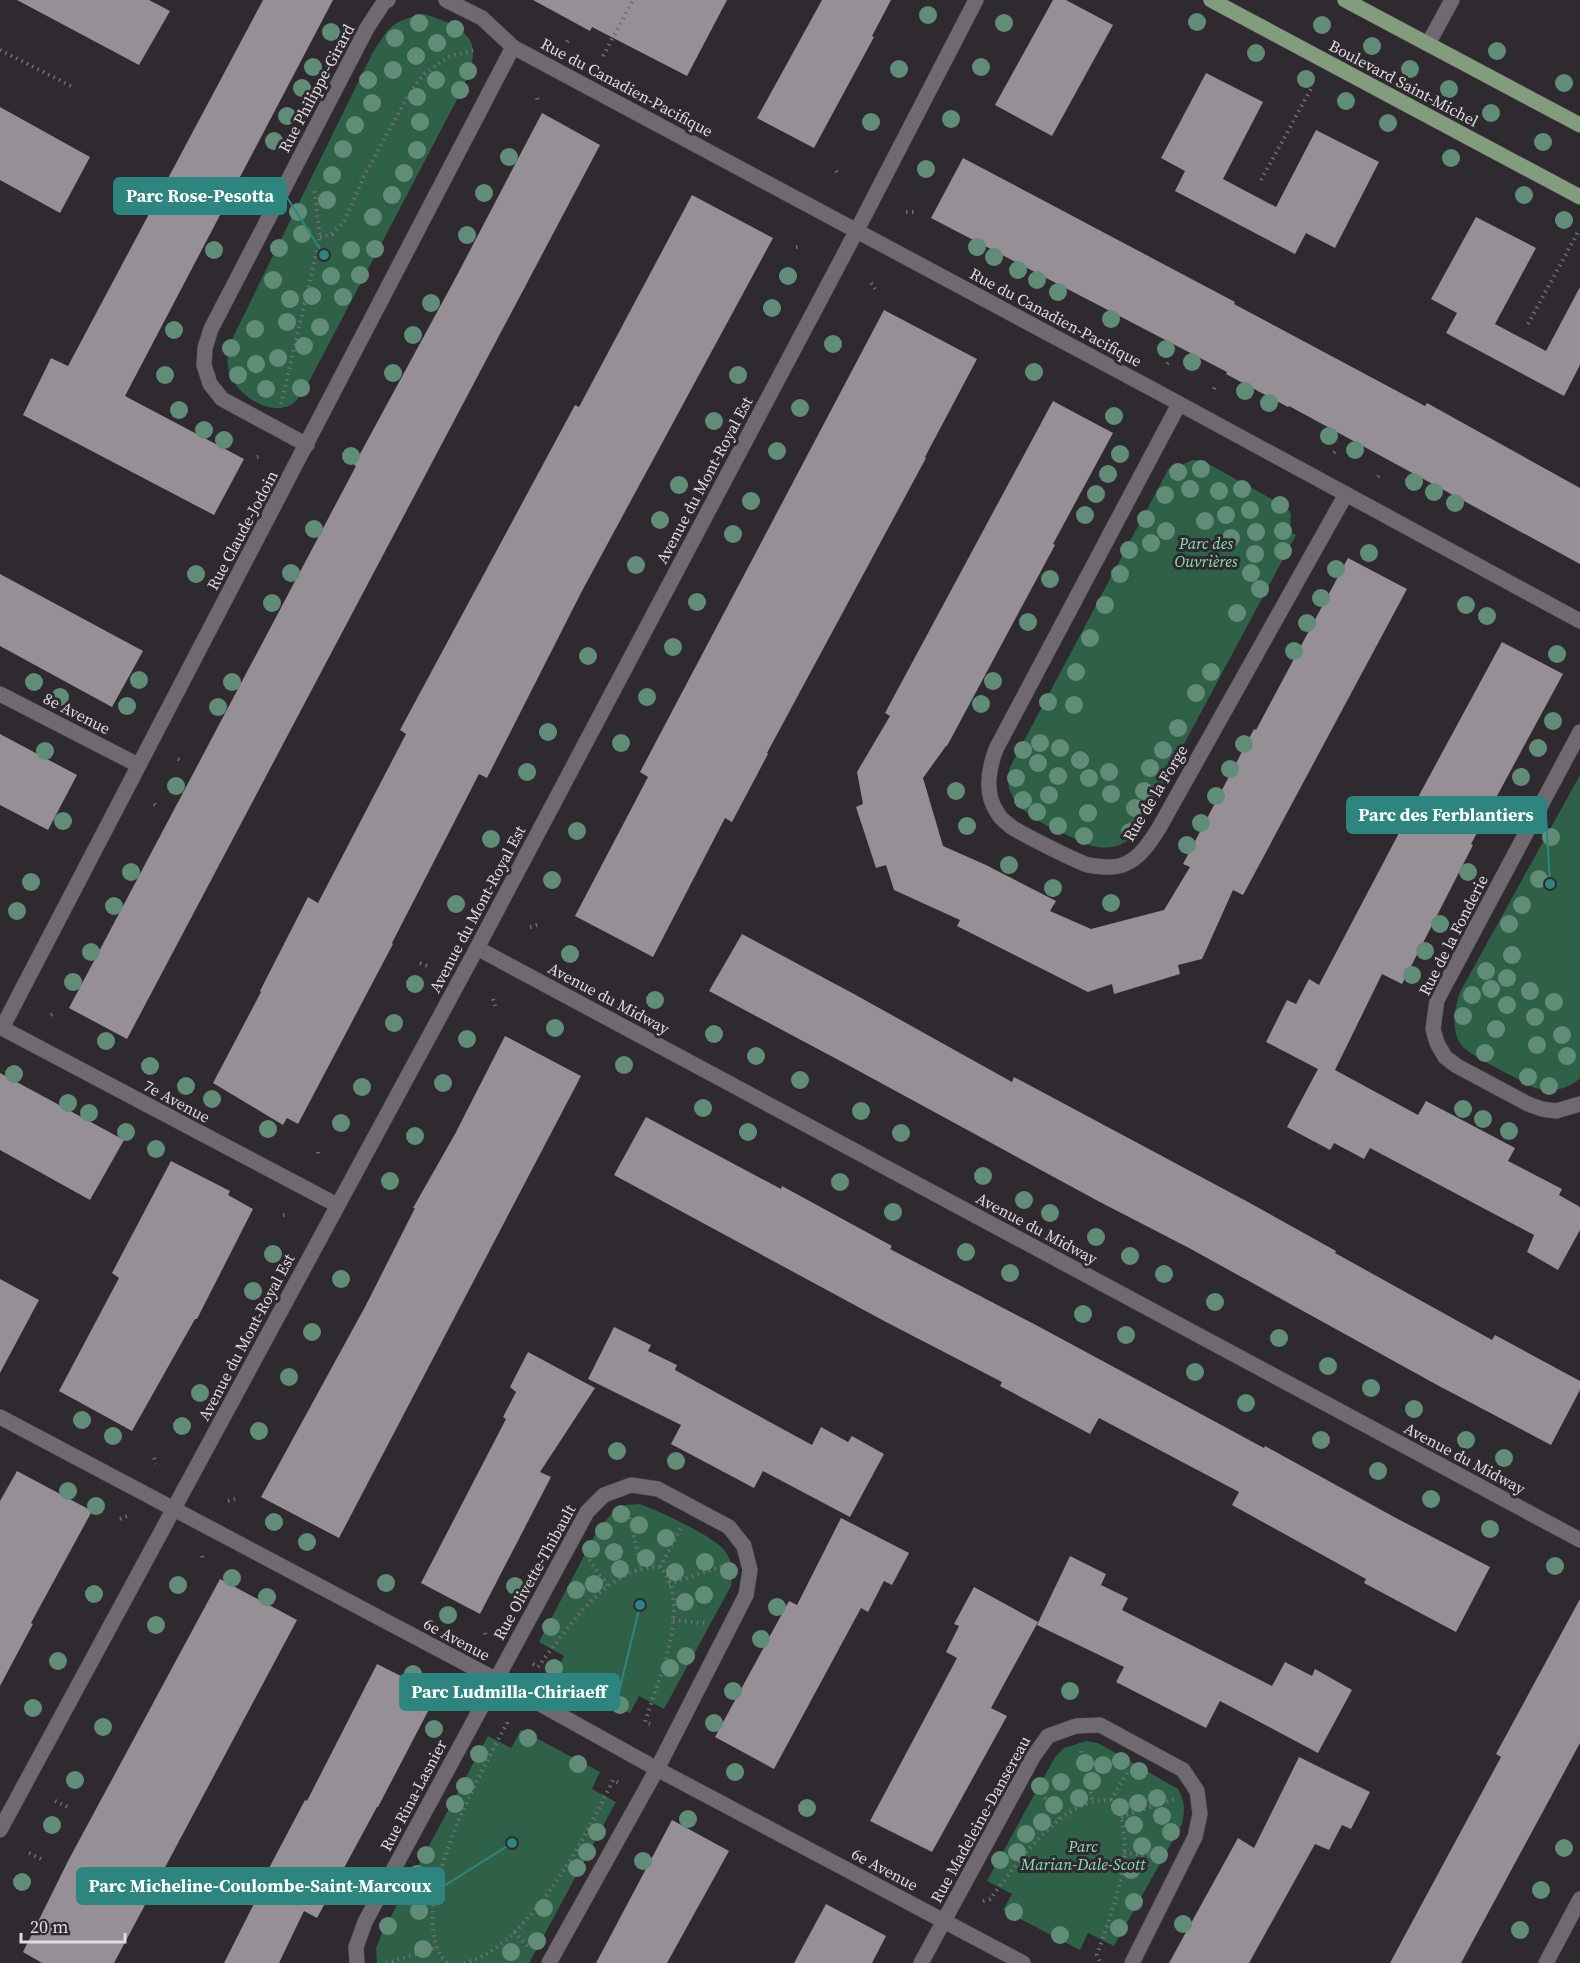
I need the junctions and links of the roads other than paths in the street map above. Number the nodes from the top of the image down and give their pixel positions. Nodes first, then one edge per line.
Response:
1 (388, 0) edge
2 (446, 0) edge
3 (976, 0) edge
4 (1211, 0) edge
5 (1345, 0) edge
6 (1452, 0) edge
7 (1428, 44) junction
8 (513, 47) junction
9 (1580, 125) edge
10 (1580, 197) edge
11 (857, 230) junction
12 (1179, 404) junction
13 (307, 445) junction
14 (1346, 494) junction
15 (1580, 621) edge
16 (0, 694) edge
17 (1580, 732) edge
18 (138, 765) junction
19 (477, 948) junction
20 (1, 1028) edge
21 (1580, 1104) edge
22 (337, 1205) junction
23 (0, 1417) edge
24 (174, 1509) junction
25 (1580, 1540) edge
26 (495, 1679) junction
27 (657, 1769) junction
28 (5, 1810) edge
29 (0, 1830) edge
30 (1580, 1899) edge
31 (944, 1921) junction
32 (357, 1963) edge
33 (549, 1963) edge
34 (921, 1963) edge
35 (1023, 1963) edge
36 (1132, 1963) edge
37 (1546, 1963) edge

1 - 13 street, Rue Philippe-Girard
2 - 8 street
3 - 11 street, Avenue du Mont-Royal Est
4 - 10 main road, Boulevard Saint-Michel
5 - 7 main road
6 - 7 street
7 - 9 main road
8 - 11 street, Rue du Canadien-Pacifique
8 - 13 street, Rue Claude-Jodoin
11 - 12 street, Rue du Canadien-Pacifique
11 - 19 street, Avenue du Mont-Royal Est
12 - 14 street, Rue du Canadien-Pacifique
12 - 14 street, Rue de la Forge
13 - 18 street, Rue Claude-Jodoin
14 - 15 street, Rue du Canadien-Pacifique
16 - 18 street, 8e Avenue
17 - 21 street, Rue de la Fonderie
18 - 20 street, Rue Claude-Jodoin
19 - 22 street, Avenue du Mont-Royal Est
19 - 25 street, Avenue du Midway
20 - 22 street, 7e Avenue
22 - 24 street, Avenue du Mont-Royal Est
23 - 24 street, 6e Avenue
24 - 26 street, 6e Avenue
24 - 28 street, Avenue du Mont-Royal Est
26 - 27 street, 6e Avenue
26 - 27 street, Rue Olivette-Thibault
26 - 32 street, Rue Rina-Lasnier
27 - 31 street, 6e Avenue
27 - 33 street
28 - 29 street, Avenue du Mont-Royal Est
30 - 37 street
31 - 34 street, Rue Madeleine-Dansereau
31 - 35 street, 6e Avenue
31 - 36 street, Rue Madeleine-Dansereau

